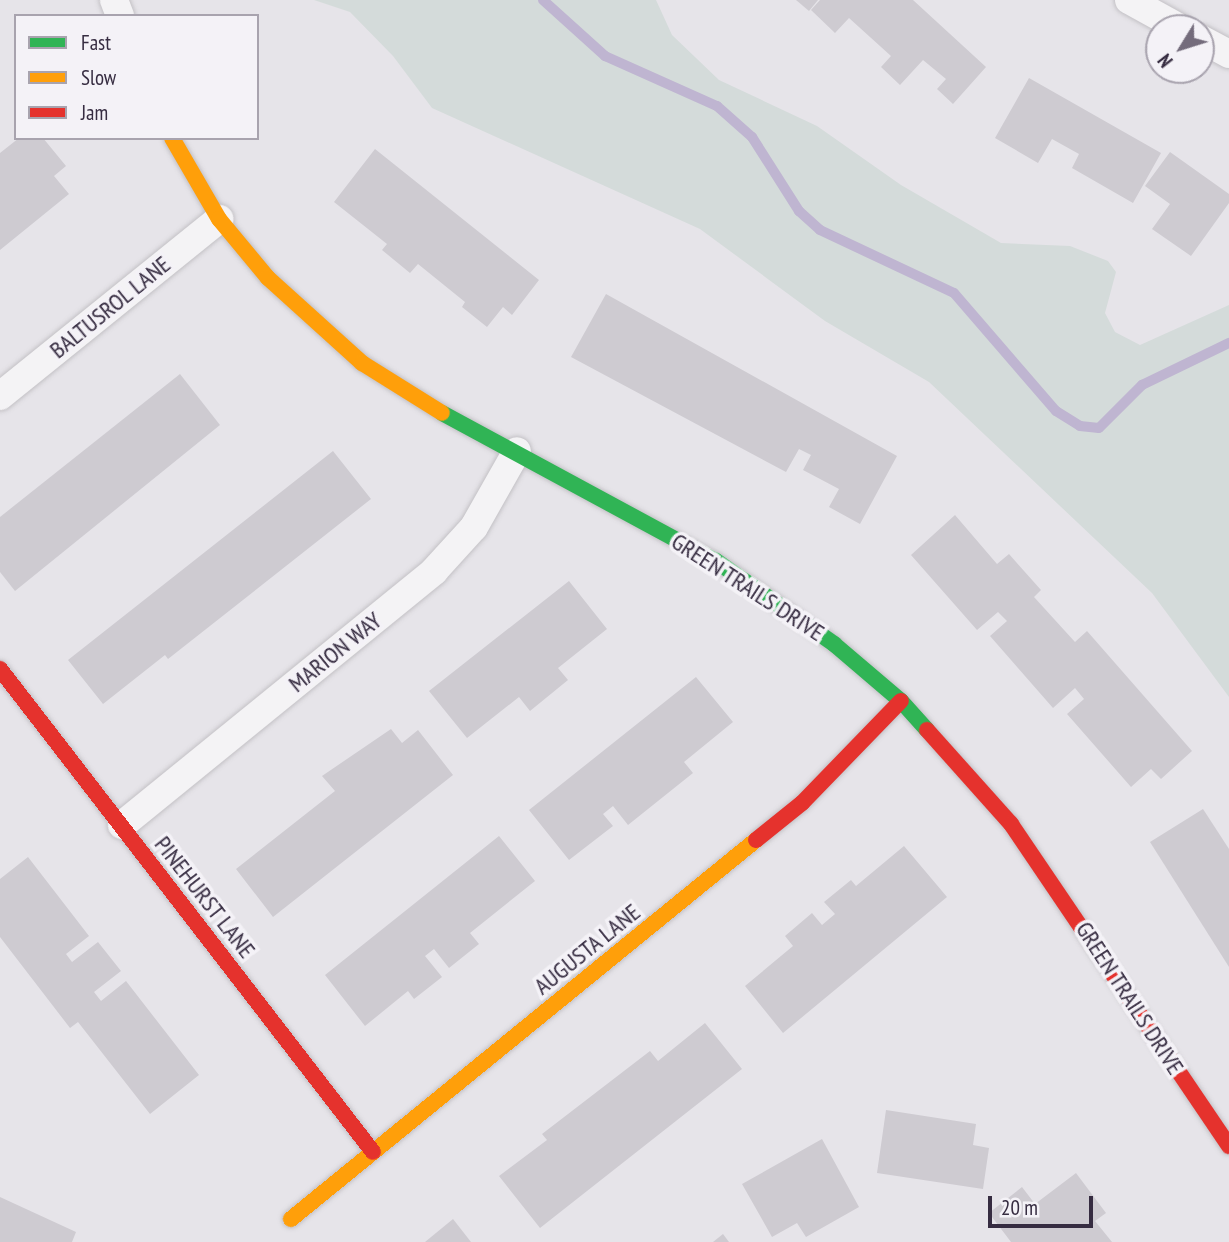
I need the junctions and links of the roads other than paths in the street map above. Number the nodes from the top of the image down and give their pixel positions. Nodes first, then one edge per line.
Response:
1 (1129, 0) edge
2 (1154, 14) edge
3 (173, 140) edge
4 (219, 219) junction
5 (0, 396) edge
6 (517, 451) junction
7 (0, 669) edge
8 (901, 701) junction
9 (122, 825) junction
10 (1229, 1146) edge
11 (373, 1153) junction
12 (291, 1219) dead end

1 - 2 street
3 - 4 street, GREEN TRAILS DRIVE
4 - 5 street, BALTUSROL LANE
4 - 6 street, GREEN TRAILS DRIVE
6 - 8 street, GREEN TRAILS DRIVE
6 - 9 street, MARION WAY
7 - 9 street, PINEHURST LANE
8 - 10 street, GREEN TRAILS DRIVE
8 - 11 street, AUGUSTA LANE
9 - 11 street, PINEHURST LANE
11 - 12 street, AUGUSTA LANE

